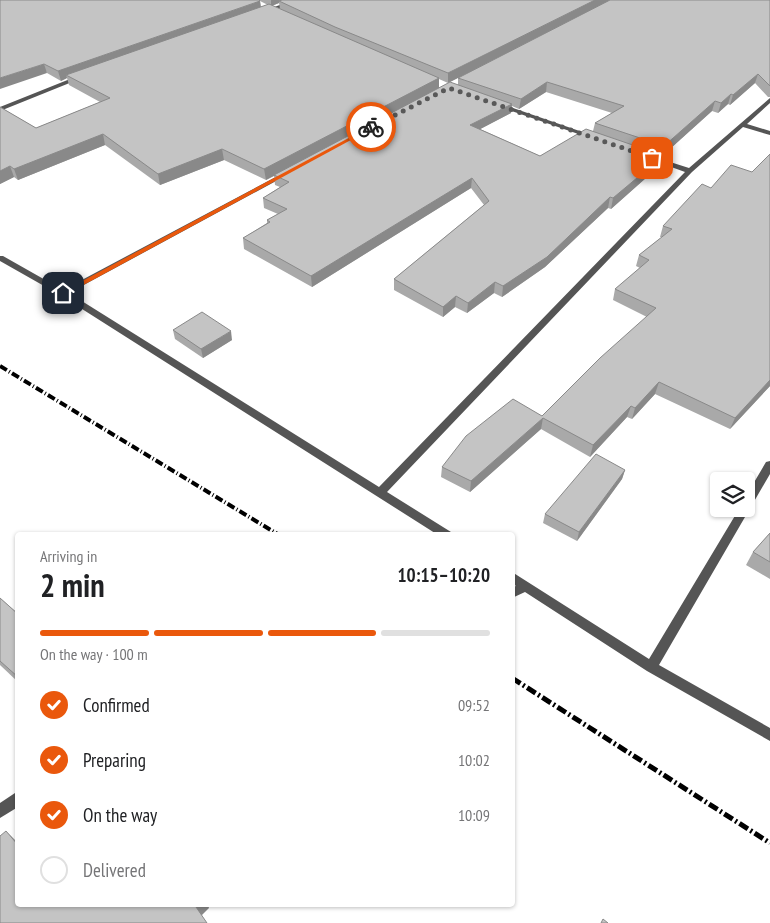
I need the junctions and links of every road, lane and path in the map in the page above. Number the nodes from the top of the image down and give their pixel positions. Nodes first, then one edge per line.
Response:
1 (298, 0) edge
2 (262, 10) edge
3 (270, 10) junction
4 (279, 14) edge
5 (90, 74) edge
6 (770, 100) edge
7 (495, 104) edge
8 (0, 109) edge
9 (744, 125) junction
10 (770, 133) edge
11 (597, 139) edge
12 (634, 152) edge
13 (295, 168) edge
14 (690, 171) junction
15 (0, 258) edge
16 (63, 293) junction
17 (770, 465) edge
18 (755, 490) edge
19 (380, 492) junction
20 (739, 517) edge
21 (442, 532) edge
22 (515, 579) edge
23 (526, 586) junction
24 (515, 592) edge
25 (651, 667) junction
26 (770, 734) edge
27 (15, 800) edge
28 (0, 811) edge

1 - 3 street
2 - 3 street
3 - 4 street
5 - 8 street
6 - 9 street
7 - 11 street
9 - 10 street
9 - 14 street
12 - 14 street
13 - 16 street
14 - 19 street
15 - 16 street
16 - 19 street
17 - 18 street
19 - 21 street
20 - 25 street
22 - 23 street
23 - 24 street
23 - 25 street
25 - 26 street
27 - 28 street

